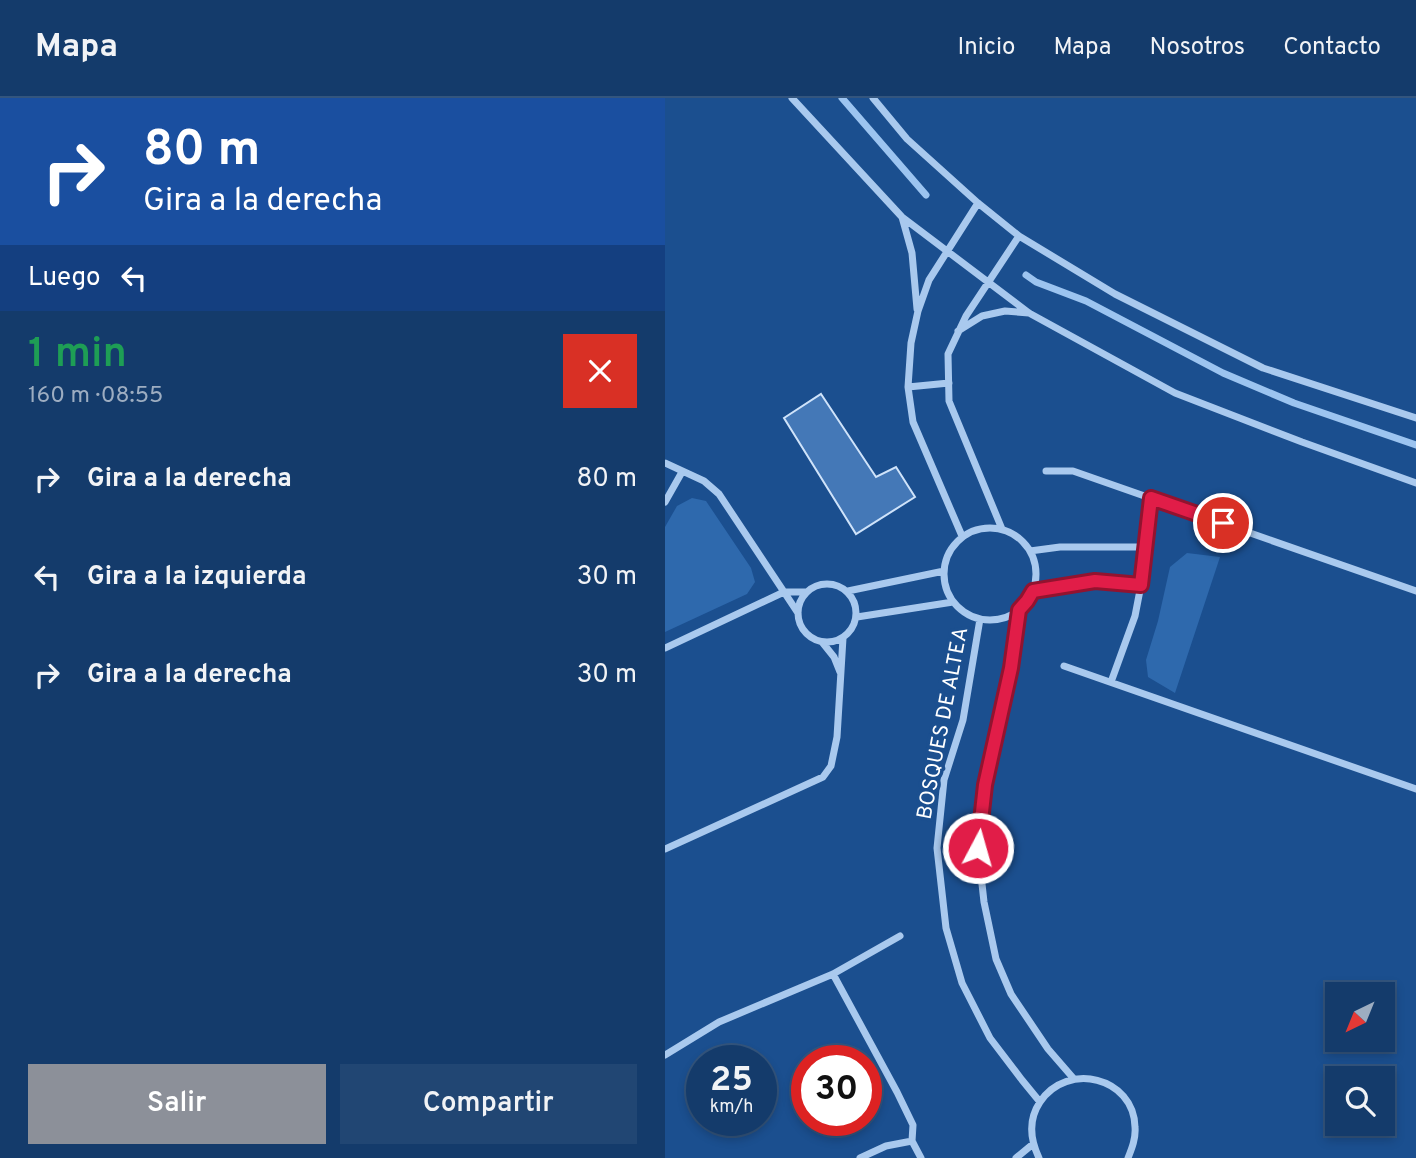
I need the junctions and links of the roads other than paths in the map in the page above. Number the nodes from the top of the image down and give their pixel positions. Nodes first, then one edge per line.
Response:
1 (792, 98) edge
2 (873, 98) edge
3 (978, 203) junction
4 (902, 217) junction
5 (1019, 236) junction
6 (948, 251) junction
7 (989, 281) junction
8 (918, 311) junction
9 (1029, 313) junction
10 (958, 332) junction
11 (949, 383) junction
12 (908, 387) junction
13 (1416, 418) edge
14 (665, 463) edge
15 (682, 471) junction
16 (1046, 471) dead end
17 (1416, 483) edge
18 (1151, 498) junction
19 (665, 502) edge
20 (1002, 529) junction
21 (962, 536) junction
22 (1146, 547) junction
23 (1030, 551) junction
24 (944, 571) junction
25 (1141, 585) junction
26 (1033, 591) junction
27 (1416, 591) edge
28 (784, 592) junction
29 (806, 592) junction
30 (848, 592) junction
31 (954, 602) junction
32 (1019, 610) junction
33 (798, 614) junction
34 (857, 617) junction
35 (980, 619) junction
36 (843, 638) junction
37 (822, 642) junction
38 (665, 648) edge
39 (1064, 666) dead end
40 (842, 676) junction
41 (1111, 682) junction
42 (1416, 789) edge
43 (665, 849) edge
44 (900, 936) dead end
45 (833, 974) junction
46 (665, 1055) edge
47 (1074, 1079) junction
48 (1040, 1102) junction
49 (912, 1141) junction
50 (1033, 1144) junction
51 (860, 1158) edge
52 (921, 1158) edge
53 (1016, 1158) edge
54 (1039, 1158) edge
55 (1128, 1158) edge

1 - 4 street
2 - 3 street
3 - 5 street
3 - 6 street
4 - 6 street
4 - 8 street
5 - 7 street
5 - 13 street
6 - 7 street
6 - 8 street
7 - 9 street
7 - 10 street
8 - 12 street
9 - 10 street
9 - 17 street
10 - 11 street
11 - 12 street
11 - 20 street
12 - 21 street
14 - 15 street
15 - 19 street
15 - 28 street
16 - 18 street
18 - 22 street
18 - 27 street
20 - 21 street
20 - 23 street
21 - 24 street
22 - 23 street
22 - 25 street
23 - 26 street
24 - 30 street
24 - 31 street
25 - 26 street
25 - 41 street
26 - 32 street
28 - 29 street
28 - 33 street
28 - 38 street
29 - 30 street
29 - 33 street
30 - 34 street
31 - 34 street
31 - 35 street
32 - 35 street
32 - 47 street
33 - 37 street
34 - 36 street
35 - 48 street, BOSQUES DE ALTEA
36 - 37 street
36 - 40 street
37 - 40 street
39 - 41 street
40 - 43 street
41 - 42 street
44 - 45 street
45 - 46 street
45 - 49 street
47 - 48 street
47 - 55 street
48 - 50 street
49 - 51 street
49 - 52 street
50 - 53 street
50 - 54 street

